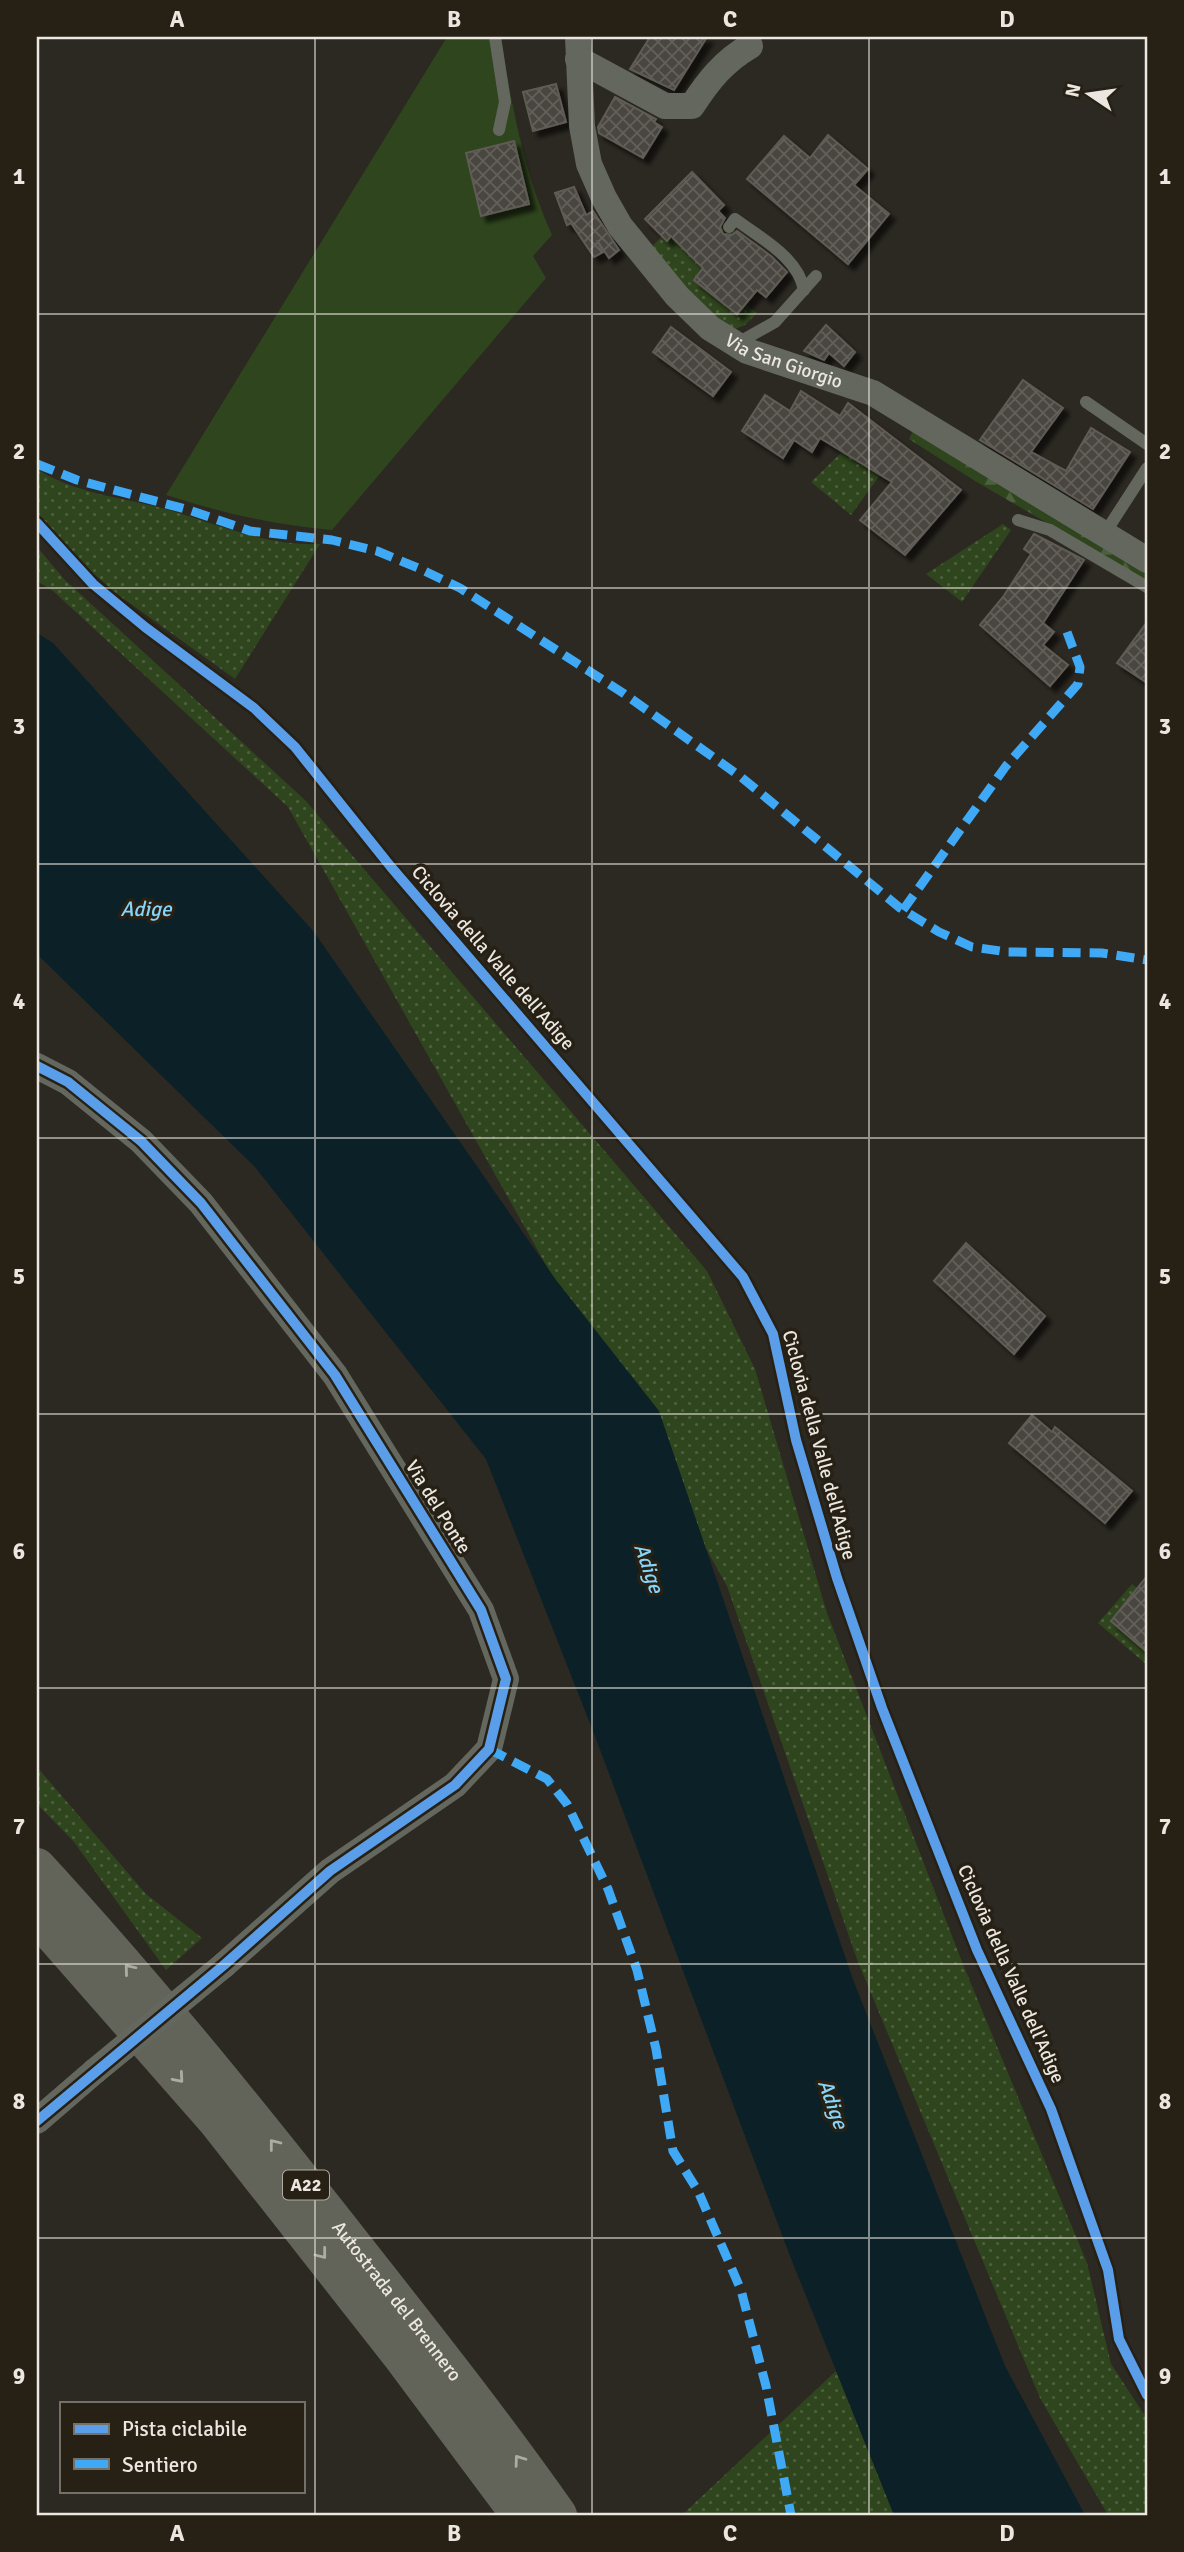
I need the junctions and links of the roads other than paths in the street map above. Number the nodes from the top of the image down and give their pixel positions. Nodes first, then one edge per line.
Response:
1 (495, 37) edge
2 (750, 46) dead end
3 (578, 48) edge
4 (499, 130) dead end
5 (729, 227) dead end
6 (816, 276) dead end
7 (804, 290) junction
8 (735, 344) junction
9 (1086, 402) dead end
10 (1147, 444) edge
11 (1147, 468) edge
12 (1018, 520) dead end
13 (1105, 533) junction
14 (1147, 560) edge
15 (1147, 587) edge
16 (37, 1066) edge
17 (37, 1867) edge
18 (37, 1916) edge
19 (37, 2121) edge
20 (520, 2515) edge
21 (558, 2515) edge

1 - 4 lane
2 - 3 street
3 - 8 street, Via San Giorgio
5 - 7 lane
6 - 7 lane
7 - 8 lane
8 - 13 street, Via San Giorgio
9 - 10 lane
11 - 13 lane
12 - 15 lane
13 - 14 street, Via San Giorgio
16 - 19 street, Via del Ponte, bridge
21 -> 17 highway, Autostrada del Brennero / A22
18 -> 20 highway, Autostrada del Brennero / A22

